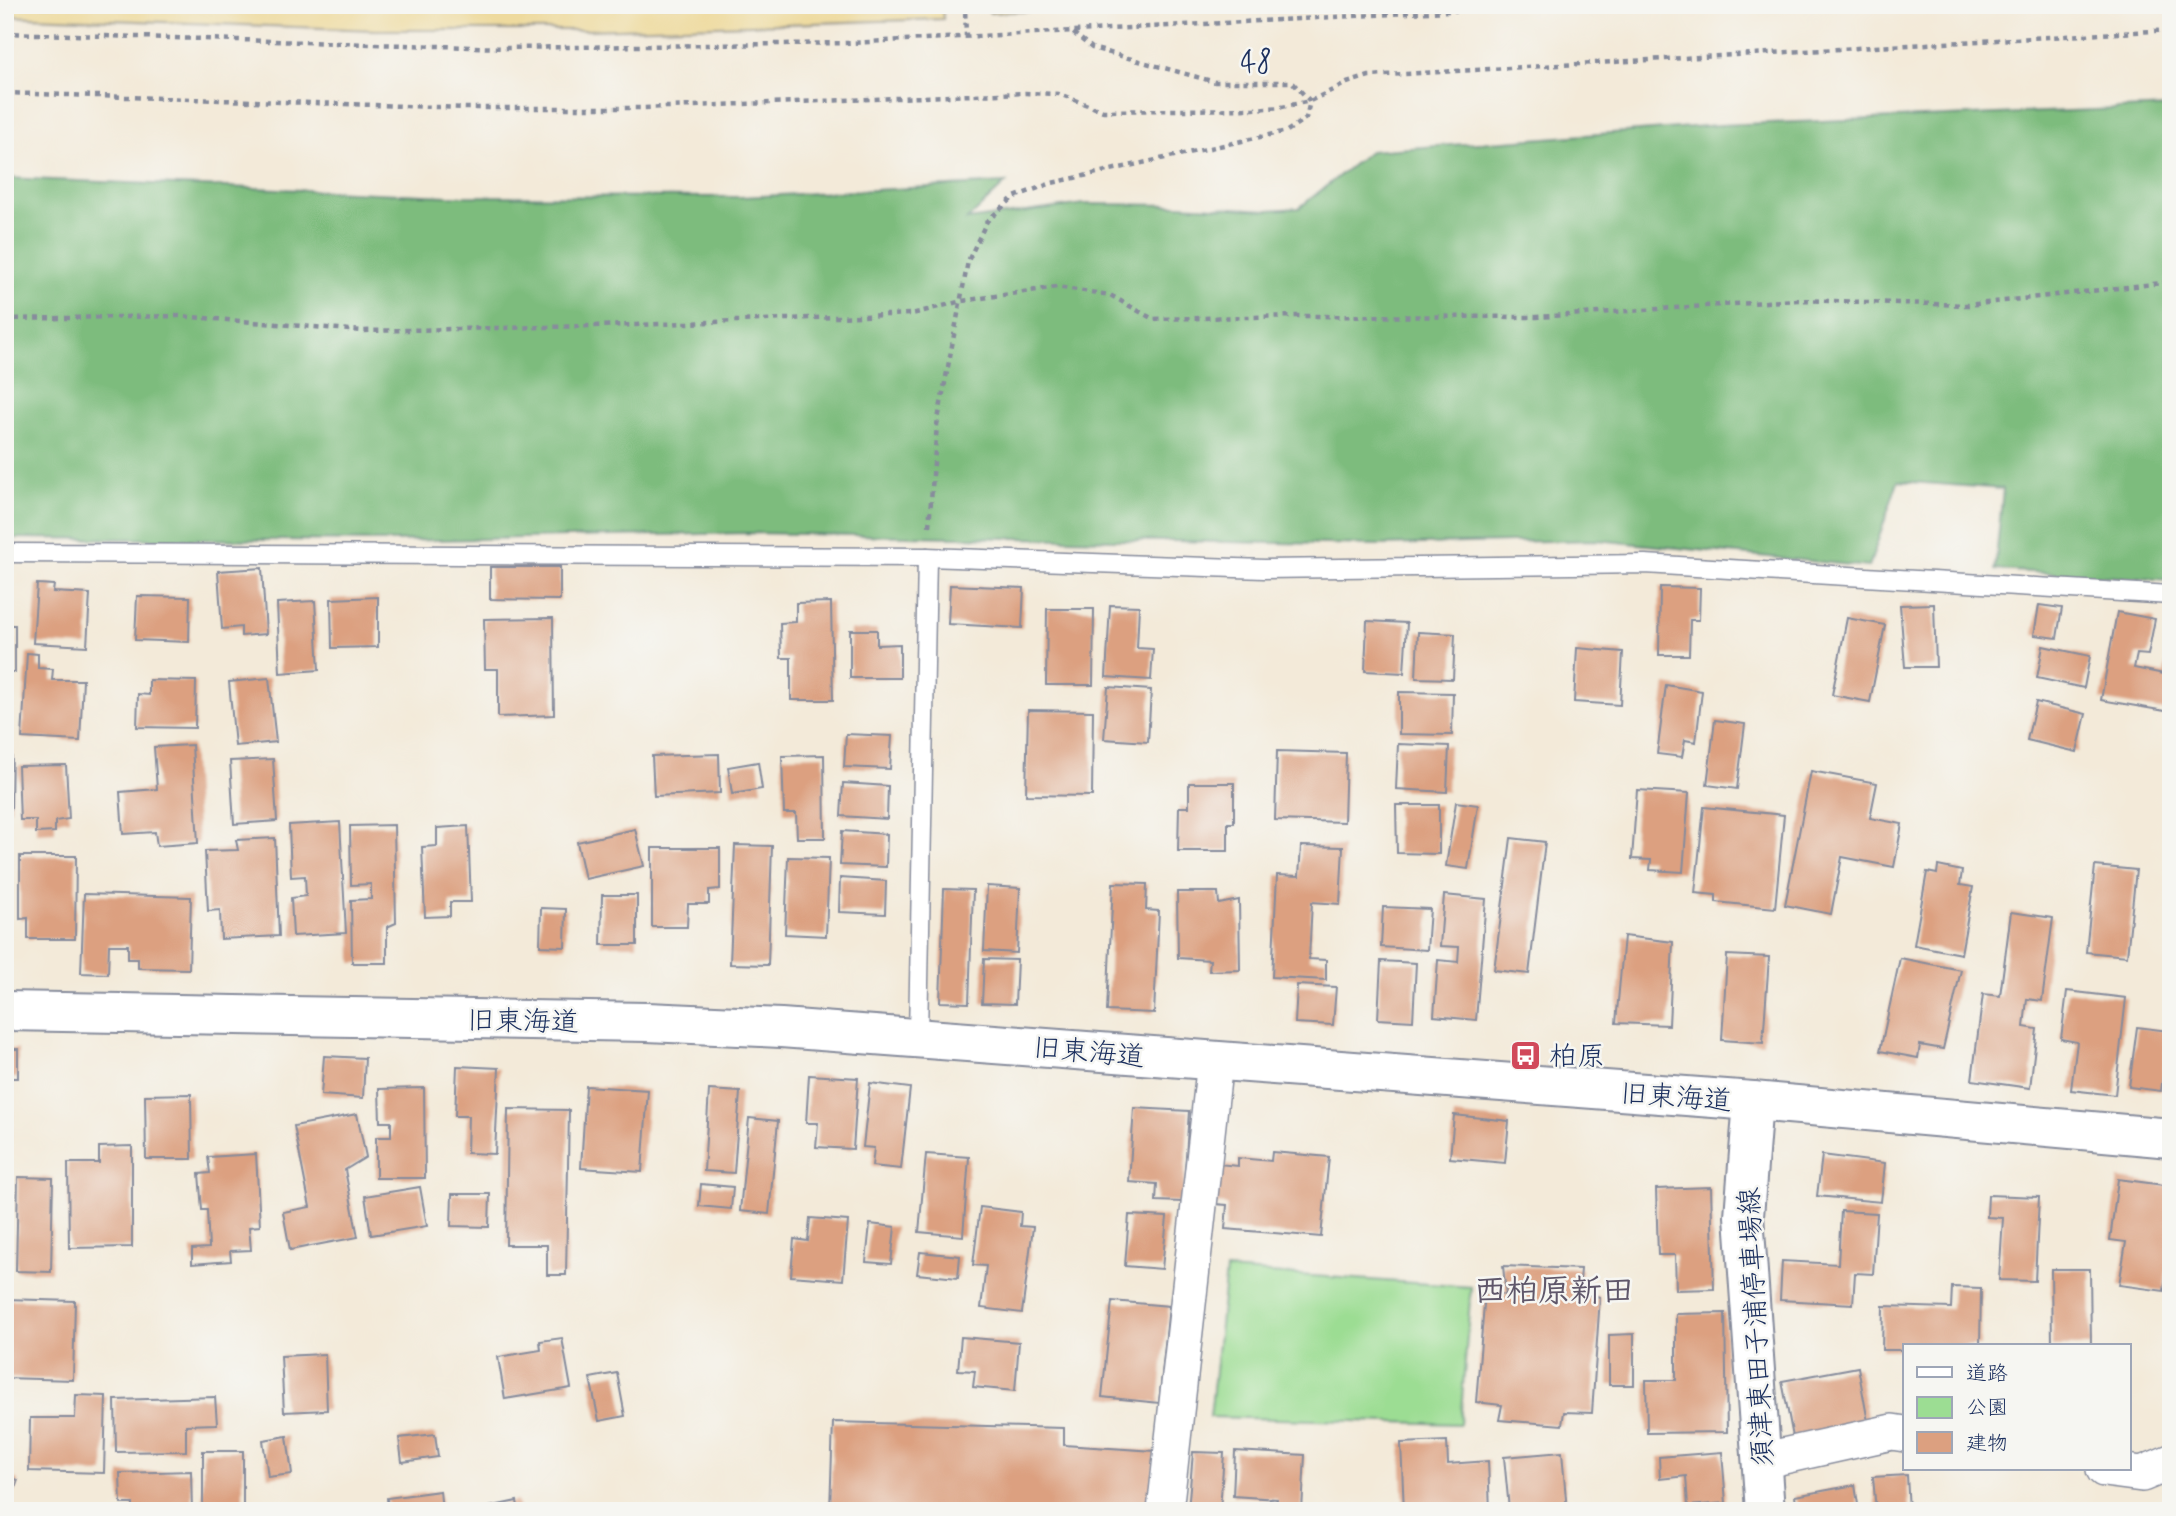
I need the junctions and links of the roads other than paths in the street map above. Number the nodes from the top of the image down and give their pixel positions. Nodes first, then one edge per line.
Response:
1 (5, 552) edge
2 (927, 557) junction
3 (2171, 594) edge
4 (5, 1011) edge
5 (918, 1037) junction
6 (1215, 1061) junction
7 (1753, 1101) junction
8 (2171, 1138) edge
9 (1903, 1434) edge
10 (1761, 1461) junction
11 (2171, 1462) edge
12 (2112, 1470) edge
13 (1165, 1511) edge
14 (1765, 1511) edge

1 - 2 lane
2 - 3 lane
2 - 5 lane
4 - 5 main road, 旧東海道
5 - 6 main road, 旧東海道
6 - 7 main road, 旧東海道
6 - 13 street
7 - 8 main road, 旧東海道
7 - 10 main road, 須津東田子浦停車場線
9 - 10 street
10 - 14 main road, 須津東田子浦停車場線
11 - 12 street

